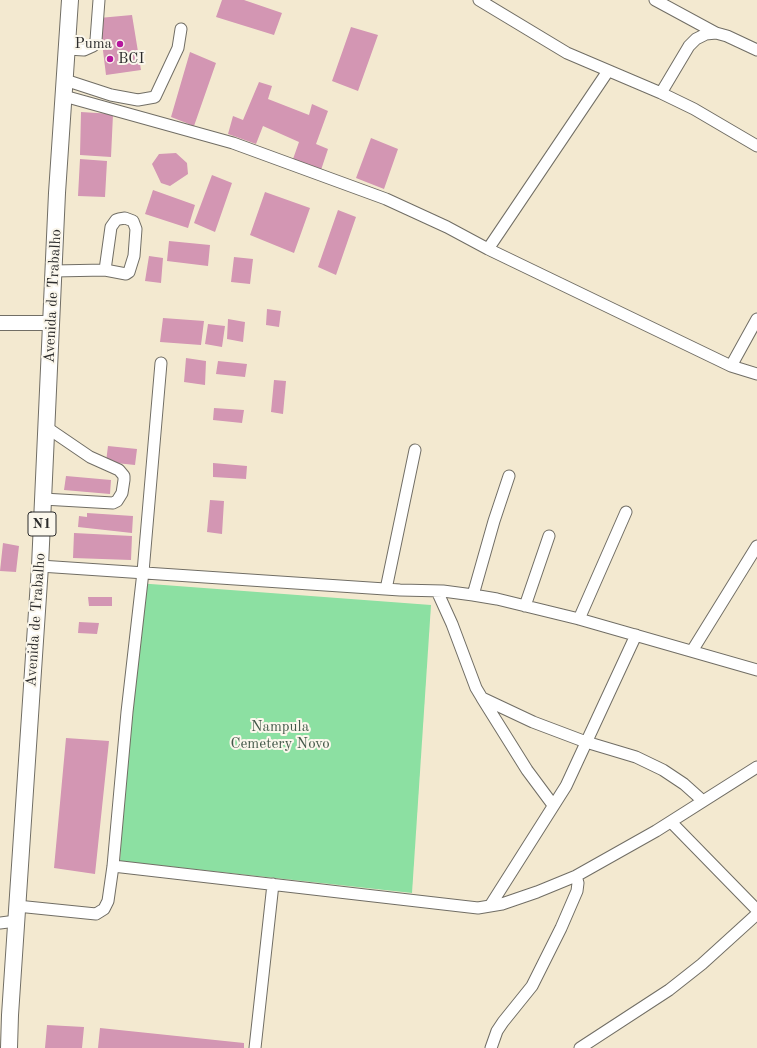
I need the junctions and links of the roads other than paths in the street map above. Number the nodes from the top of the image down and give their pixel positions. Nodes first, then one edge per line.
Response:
1 (70, 0) edge
2 (99, 0) edge
3 (479, 0) edge
4 (655, 0) edge
5 (181, 29) dead end
6 (716, 33) junction
7 (67, 50) junction
8 (757, 50) edge
9 (608, 71) junction
10 (64, 88) junction
11 (661, 93) junction
12 (757, 146) edge
13 (488, 249) junction
14 (105, 270) junction
15 (54, 272) junction
16 (757, 319) edge
17 (0, 323) edge
18 (52, 323) junction
19 (161, 363) dead end
20 (731, 366) junction
21 (757, 374) edge
22 (46, 427) junction
23 (415, 450) dead end
24 (509, 476) dead end
25 (43, 499) junction
26 (626, 512) dead end
27 (549, 536) dead end
28 (757, 546) edge
29 (40, 566) junction
30 (143, 572) junction
31 (386, 589) junction
32 (437, 591) junction
33 (473, 595) junction
34 (525, 606) junction
35 (579, 619) junction
36 (636, 635) junction
37 (692, 651) junction
38 (757, 670) edge
39 (482, 698) junction
40 (586, 742) junction
41 (757, 766) edge
42 (703, 801) junction
43 (553, 805) junction
44 (671, 822) junction
45 (113, 866) junction
46 (576, 876) junction
47 (273, 884) junction
48 (490, 906) junction
49 (757, 910) edge
50 (17, 913) junction
51 (757, 914) edge
52 (0, 923) edge
53 (9, 1048) edge
54 (255, 1048) edge
55 (491, 1048) edge
56 (580, 1048) edge

1 - 7 highway, Avenida de Trabalho / N1
2 - 7 street
3 - 9 street
4 - 6 street
5 - 10 street
6 - 8 street
6 - 11 street
7 - 10 highway, Avenida de Trabalho / N1
9 - 11 street
9 - 13 street
10 - 13 street
10 - 15 highway, Avenida de Trabalho / N1
11 - 12 street
13 - 20 street
14 - 14 street
14 - 15 street
15 - 18 highway, Avenida de Trabalho / N1
16 - 20 street
17 - 18 main road
18 - 22 highway, Avenida de Trabalho / N1
19 - 30 street
20 - 21 street
22 - 25 highway, Avenida de Trabalho / N1
22 - 25 street
23 - 31 street
24 - 33 street
25 - 29 highway, Avenida de Trabalho / N1
26 - 35 street
27 - 34 street
28 - 37 street
29 - 30 street
29 - 50 highway, Avenida de Trabalho / N1
30 - 31 street
30 - 45 street
31 - 32 street
32 - 33 street
32 - 39 street
33 - 34 street
34 - 35 street
35 - 36 street
36 - 37 street
36 - 40 street
37 - 38 street
39 - 40 street
39 - 43 street
40 - 42 street
40 - 43 street
41 - 42 street
42 - 44 street
43 - 48 street
44 - 46 street
44 - 49 street
45 - 47 street
45 - 50 street
46 - 48 street
46 - 55 street
47 - 48 street
47 - 54 street
50 - 52 street
50 - 53 highway, Avenida de Trabalho / N1
51 - 56 street

